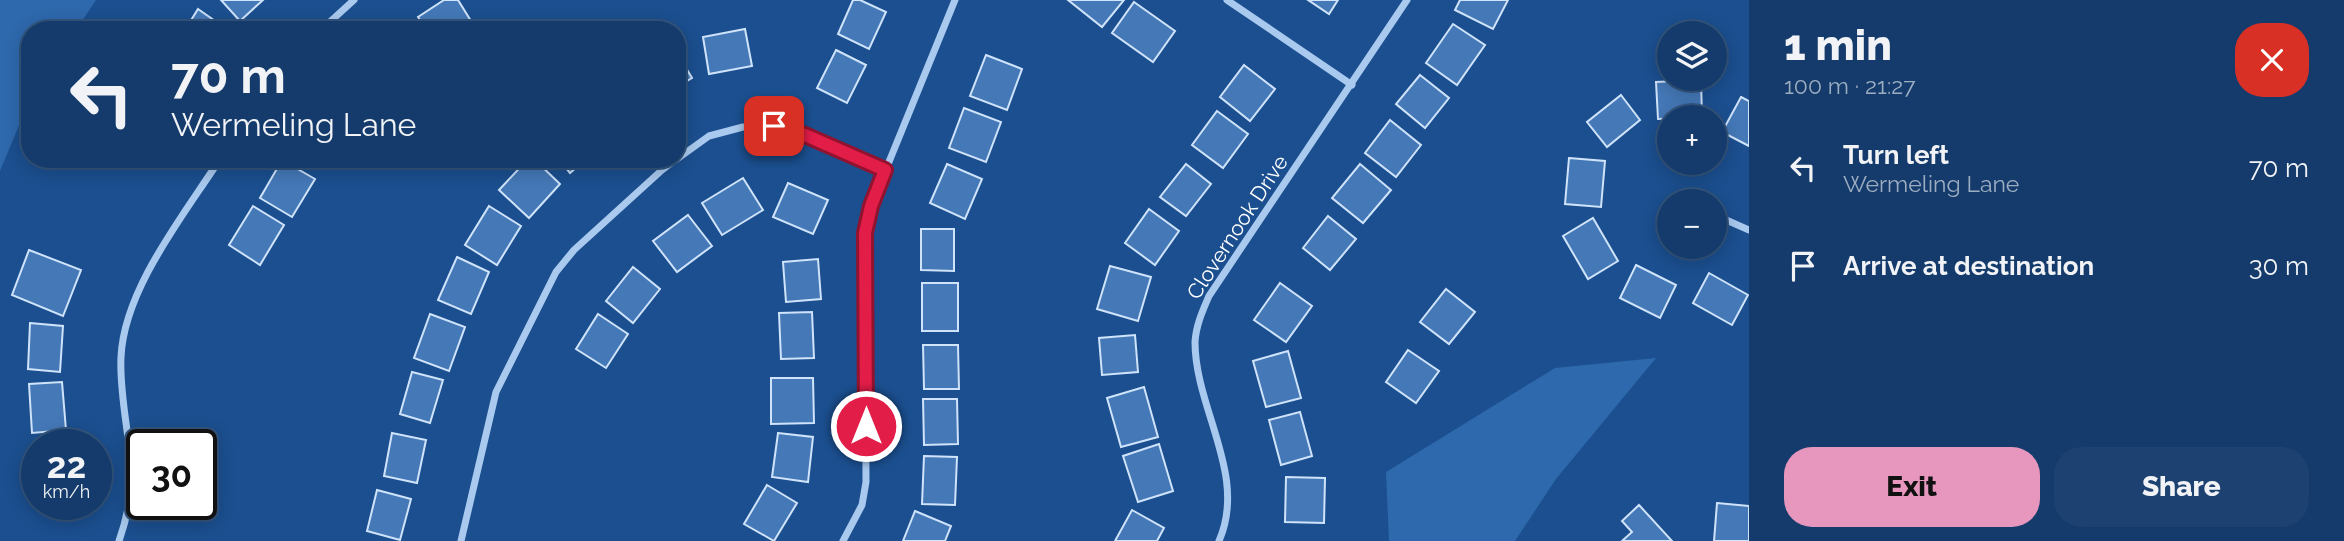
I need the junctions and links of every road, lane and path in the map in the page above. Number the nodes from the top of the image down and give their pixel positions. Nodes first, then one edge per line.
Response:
1 (354, 0) edge
2 (955, 0) edge
3 (1227, 0) edge
4 (1407, 0) edge
5 (331, 21) edge
6 (1352, 85) junction
7 (686, 153) edge
8 (214, 168) edge
9 (665, 168) edge
10 (885, 170) junction
11 (1727, 220) edge
12 (1749, 229) edge
13 (119, 541) edge
14 (461, 541) edge
15 (843, 541) edge
16 (1219, 541) edge

1 - 5 street
2 - 10 street
3 - 6 street
4 - 6 street, Clovernook Drive
6 - 16 street, Clovernook Drive
7 - 10 street
8 - 13 street
9 - 14 street
10 - 15 street
11 - 12 street

